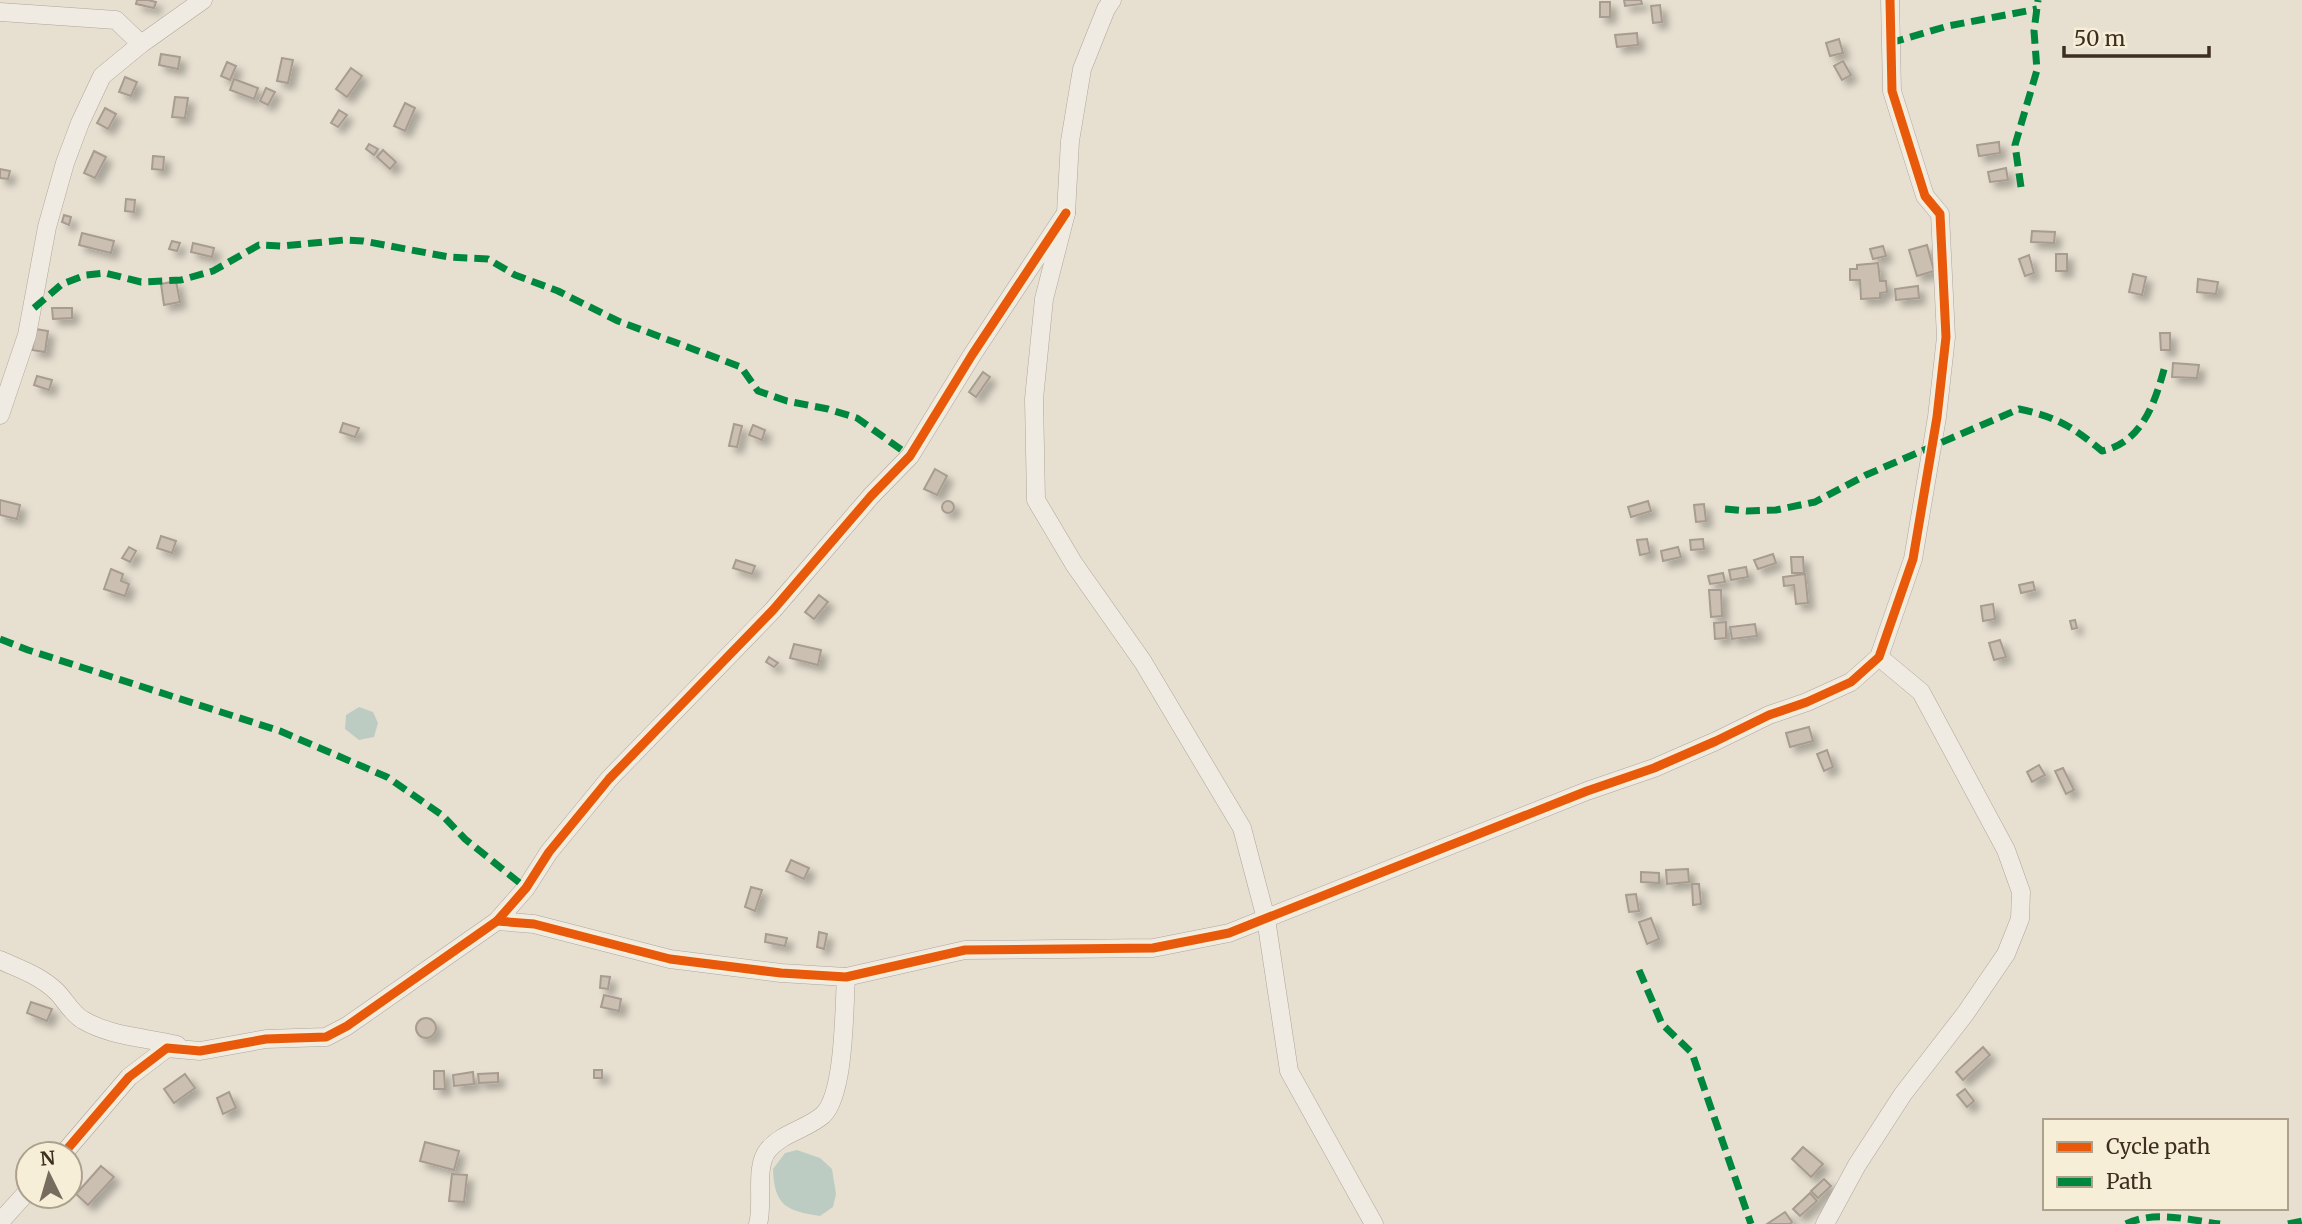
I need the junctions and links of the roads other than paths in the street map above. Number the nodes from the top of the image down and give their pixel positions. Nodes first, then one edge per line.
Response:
1 (203, 0) edge
2 (1112, 0) edge
3 (1890, 0) edge
4 (0, 12) edge
5 (141, 44) junction
6 (1066, 213) junction
7 (0, 415) edge
8 (1879, 657) junction
9 (1266, 919) junction
10 (497, 921) junction
11 (0, 960) edge
12 (846, 977) junction
13 (200, 1051) junction
14 (75, 1140) edge
15 (14, 1206) edge
16 (0, 1222) edge
17 (758, 1224) edge
18 (1374, 1224) edge
19 (1825, 1224) edge

1 - 5 street
2 - 6 street
3 - 8 street
4 - 5 street
5 - 7 street
6 - 9 street
6 - 10 street
8 - 9 street
8 - 19 street
9 - 12 street
9 - 18 street
10 - 12 street
10 - 13 street
11 - 13 street
12 - 17 street
13 - 14 street
15 - 16 street

